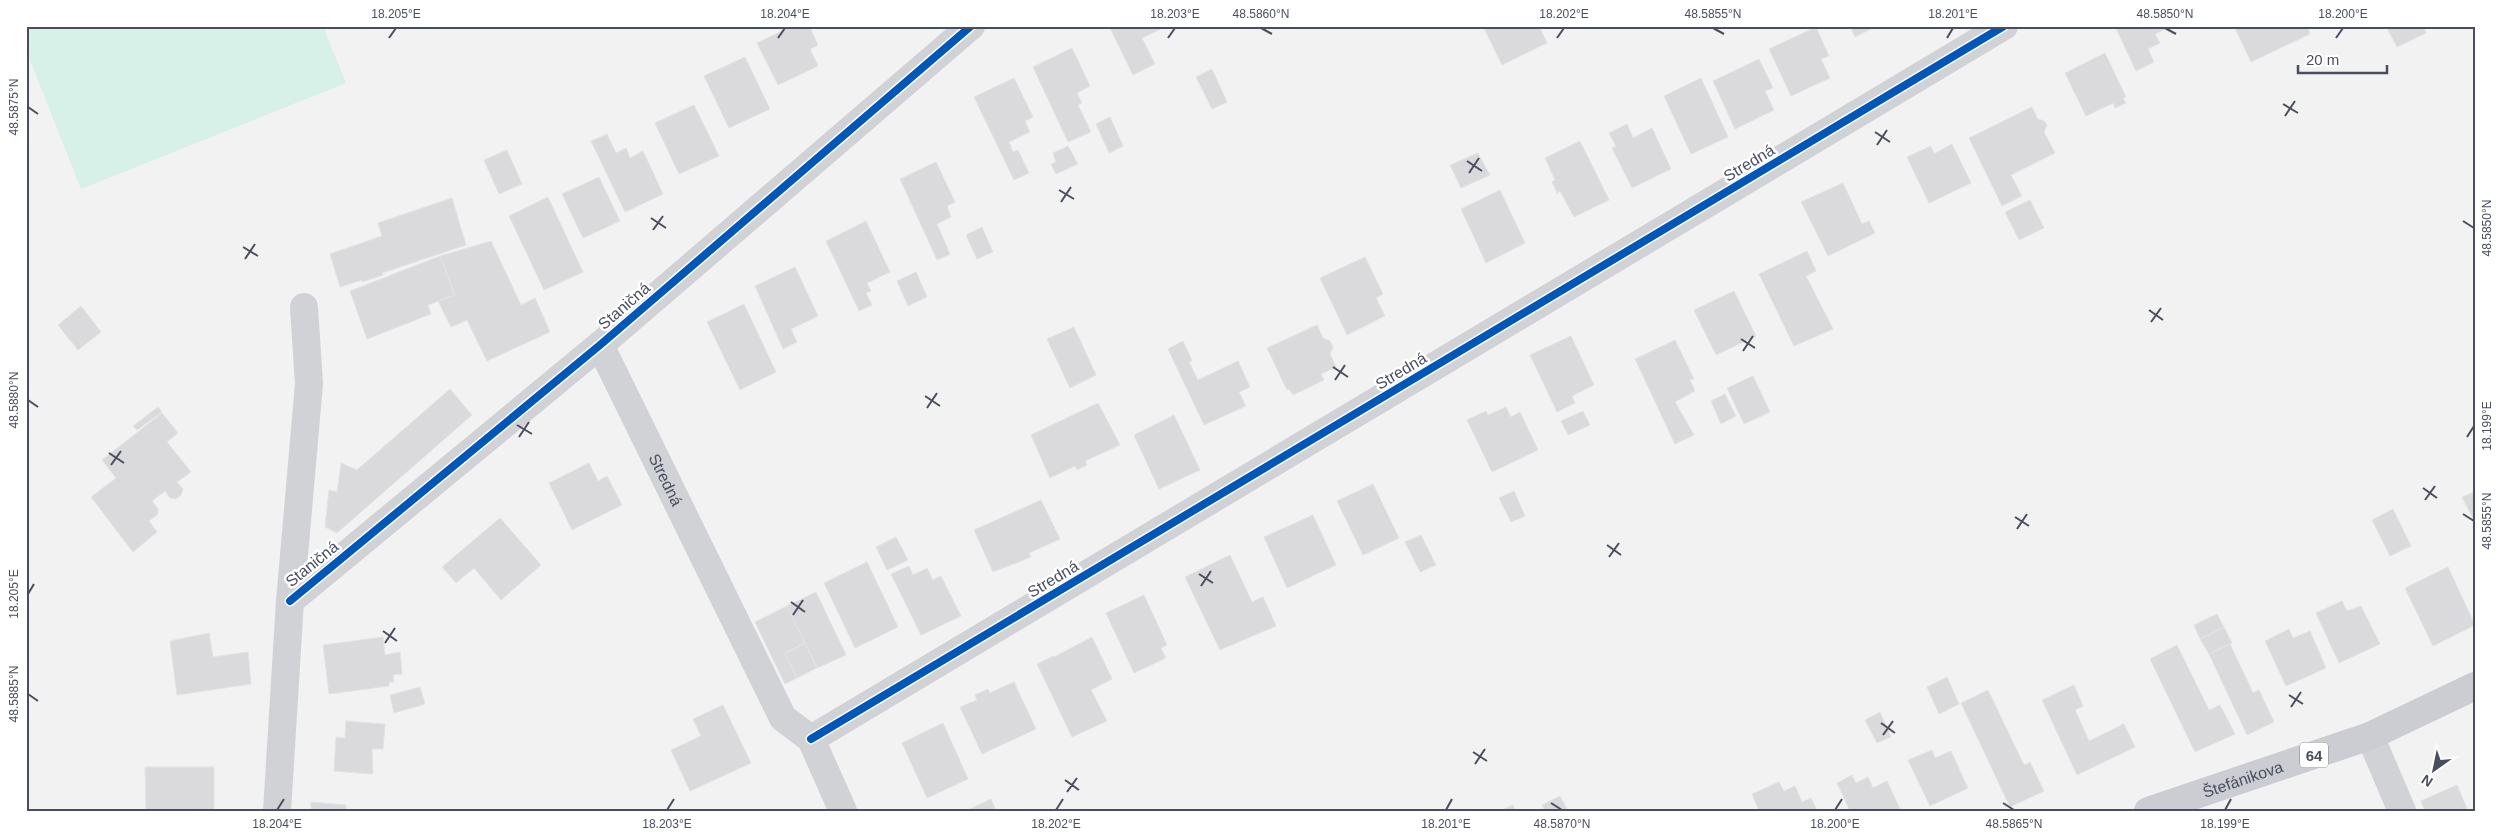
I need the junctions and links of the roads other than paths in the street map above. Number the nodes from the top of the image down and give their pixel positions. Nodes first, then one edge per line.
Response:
1 (971, 26) edge
2 (2004, 26) edge
3 (304, 307) dead end
4 (600, 345) junction
5 (290, 601) junction
6 (2475, 686) edge
7 (2370, 736) junction
8 (811, 739) junction
9 (277, 811) edge
10 (843, 811) edge
11 (2148, 811) edge
12 (2402, 811) edge

1 - 4 street, Staničná
2 - 8 street, Stredná
3 - 5 street, Staničná
4 - 5 street, Staničná
4 - 8 street, Stredná
5 - 9 street, Staničná
6 - 7 main road, Štefánikova / 64
7 - 11 main road, Štefánikova / 64
7 - 12 street
8 - 10 street, Stredná

